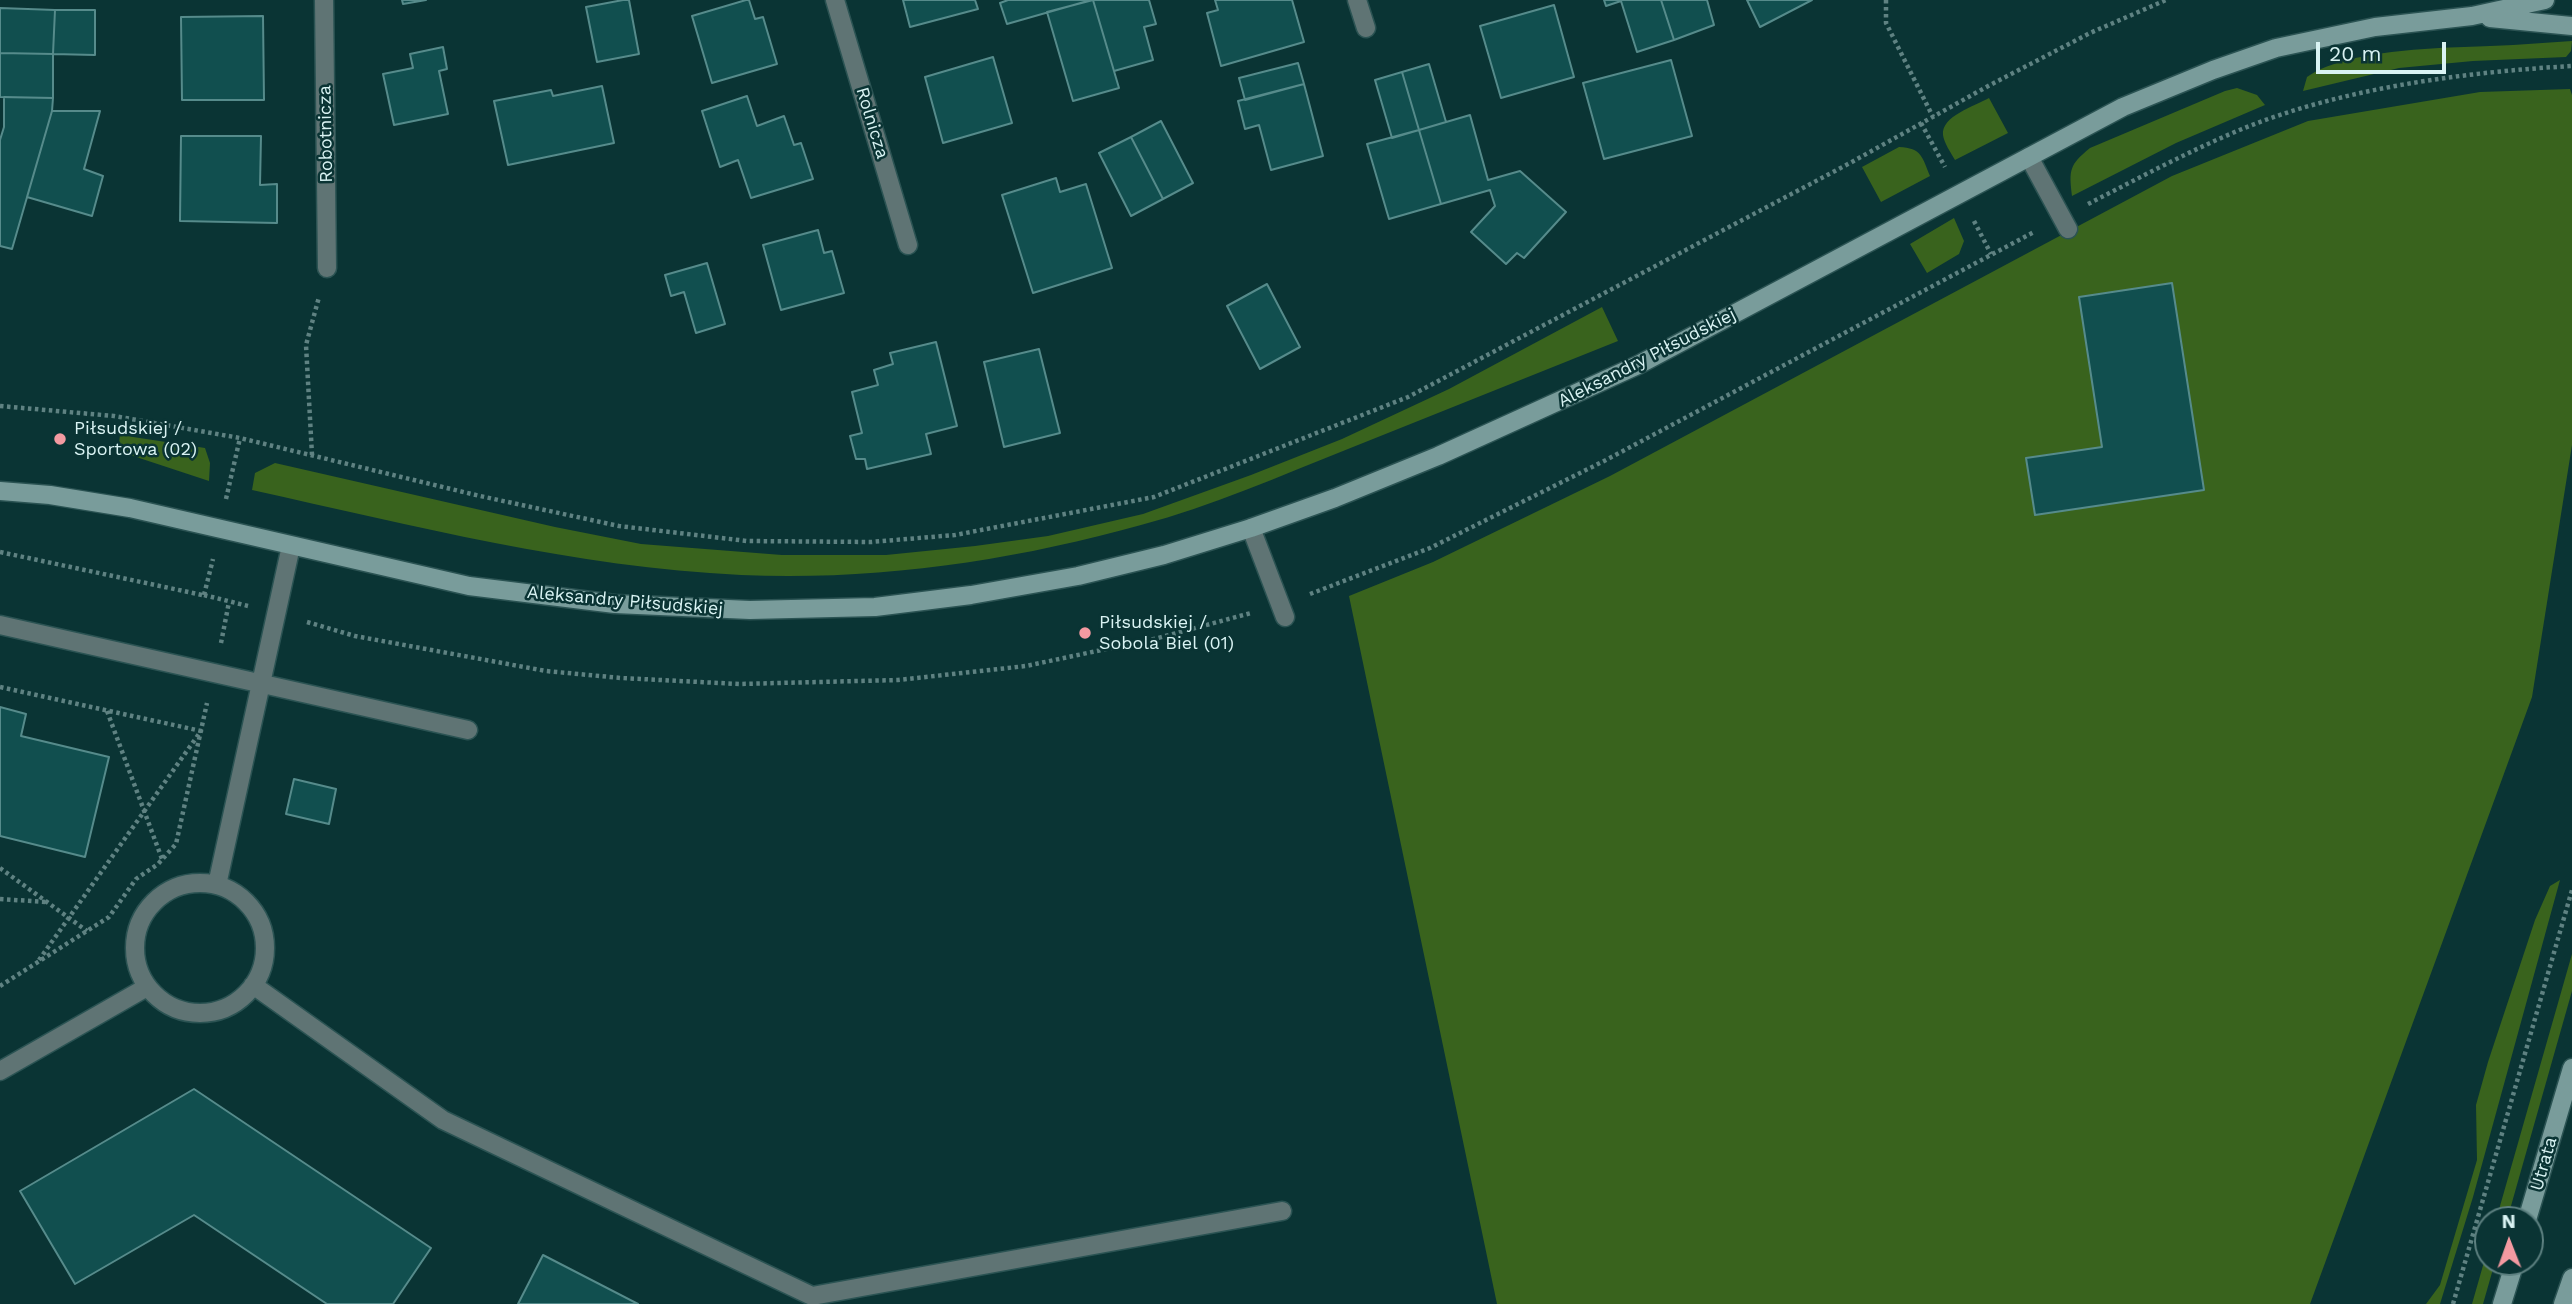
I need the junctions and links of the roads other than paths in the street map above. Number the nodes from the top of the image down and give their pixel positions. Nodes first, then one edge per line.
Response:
1 (324, 0) edge
2 (835, 0) edge
3 (1357, 0) edge
4 (2545, 0) edge
5 (2472, 16) junction
6 (2572, 26) edge
7 (1366, 28) dead end
8 (2029, 157) junction
9 (2067, 229) dead end
10 (908, 245) dead end
11 (327, 268) road end
12 (0, 491) edge
13 (1251, 528) junction
14 (291, 546) junction
15 (1285, 617) dead end
16 (0, 625) edge
17 (261, 684) junction
18 (468, 730) dead end
19 (217, 885) junction
20 (253, 985) junction
21 (147, 986) junction
22 (2572, 1068) edge
23 (0, 1071) edge
24 (2532, 1206) edge
25 (1282, 1211) dead end
26 (2511, 1276) edge
27 (2572, 1278) edge
28 (2502, 1304) edge
29 (2563, 1304) edge

1 - 11 street, Robotnicza
2 - 10 street, Rolnicza
3 - 7 street
4 - 5 street, Aleksandry Piłsudskiej
5 - 6 street, Aleksandry Piłsudskiej
5 - 8 street, Aleksandry Piłsudskiej
8 - 9 street
8 - 13 street, Aleksandry Piłsudskiej
12 - 14 street, Aleksandry Piłsudskiej
13 - 14 street, Aleksandry Piłsudskiej
13 - 15 street
14 - 17 street
16 - 17 street
17 - 18 street
17 - 19 street
19 - 20 street
19 - 21 street
20 - 21 street
20 - 25 street
21 - 23 street
22 - 24 street, Utrata
26 - 28 street
27 - 29 street

